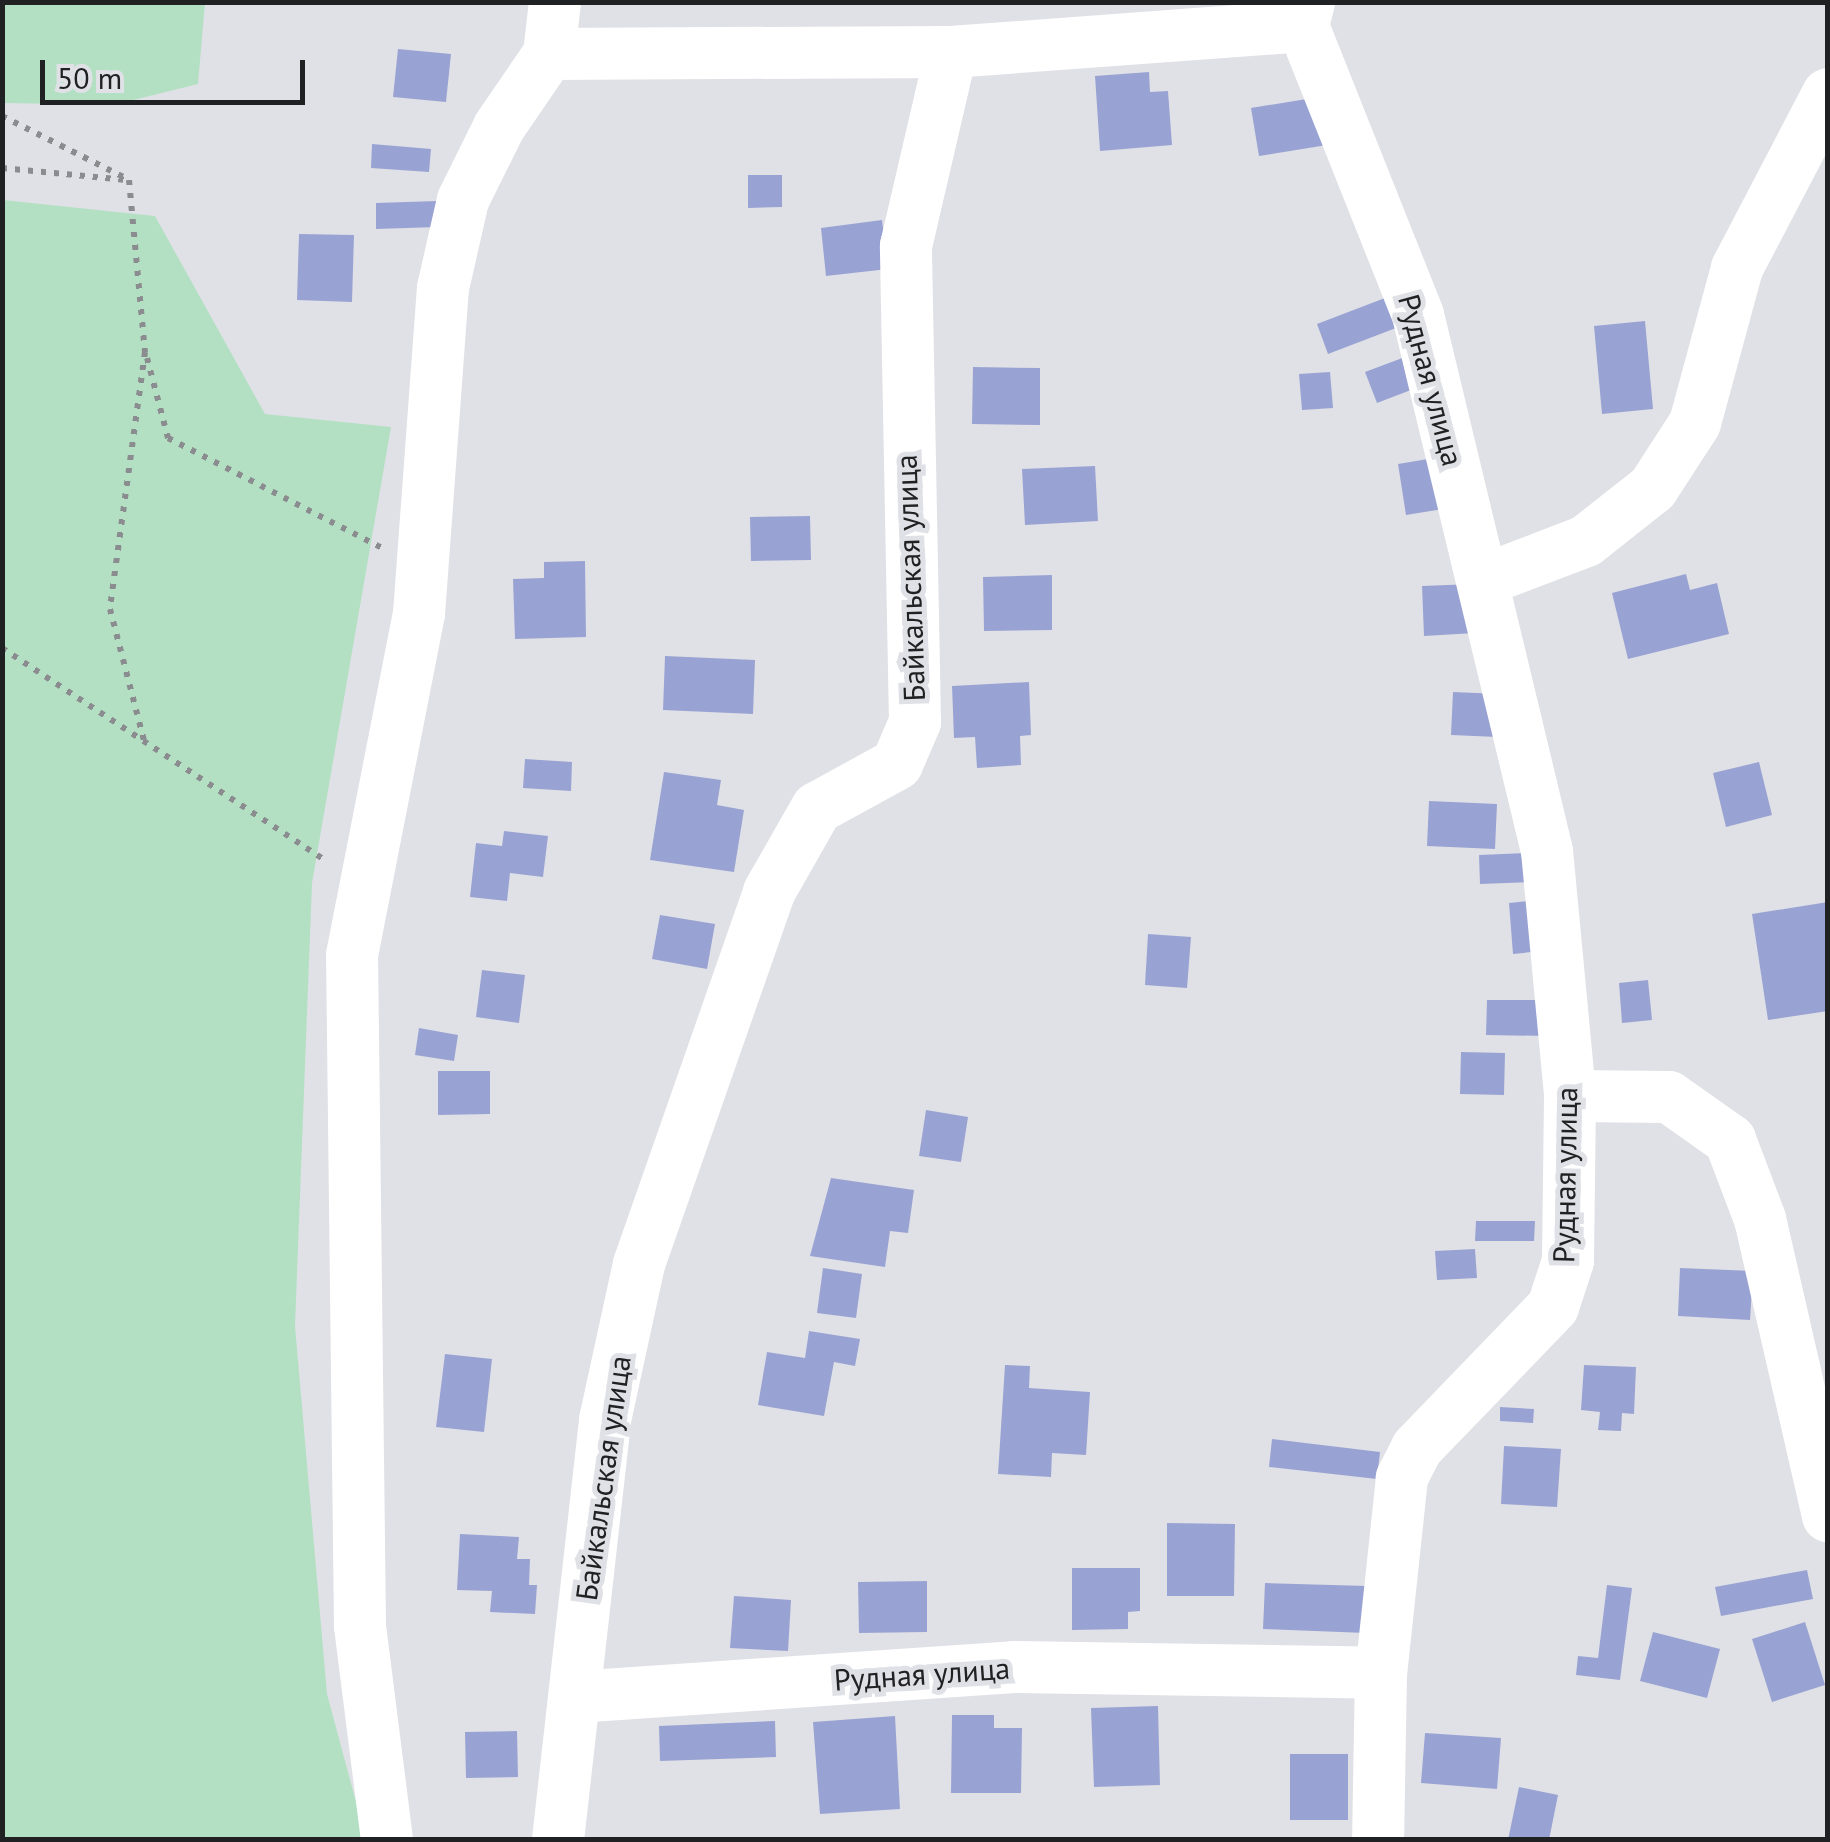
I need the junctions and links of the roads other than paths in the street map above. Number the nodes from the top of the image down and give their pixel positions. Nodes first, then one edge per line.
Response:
1 (555, 2) edge
2 (1306, 14) edge
3 (951, 52) junction
4 (549, 54) junction
5 (1828, 94) edge
6 (1484, 580) junction
7 (1570, 1096) junction
8 (1828, 1516) edge
9 (1381, 1673) junction
10 (575, 1697) junction
11 (387, 1840) edge
12 (558, 1840) edge
13 (1378, 1840) edge

1 - 4 street
2 - 3 street, Рудная улица
2 - 6 street, Рудная улица
3 - 4 street
3 - 10 street, Байкальская улица
4 - 11 street
5 - 6 street
6 - 7 street, Рудная улица
7 - 8 street
7 - 9 street, Рудная улица
9 - 10 street, Рудная улица
9 - 13 street
10 - 12 street, Байкальская улица

